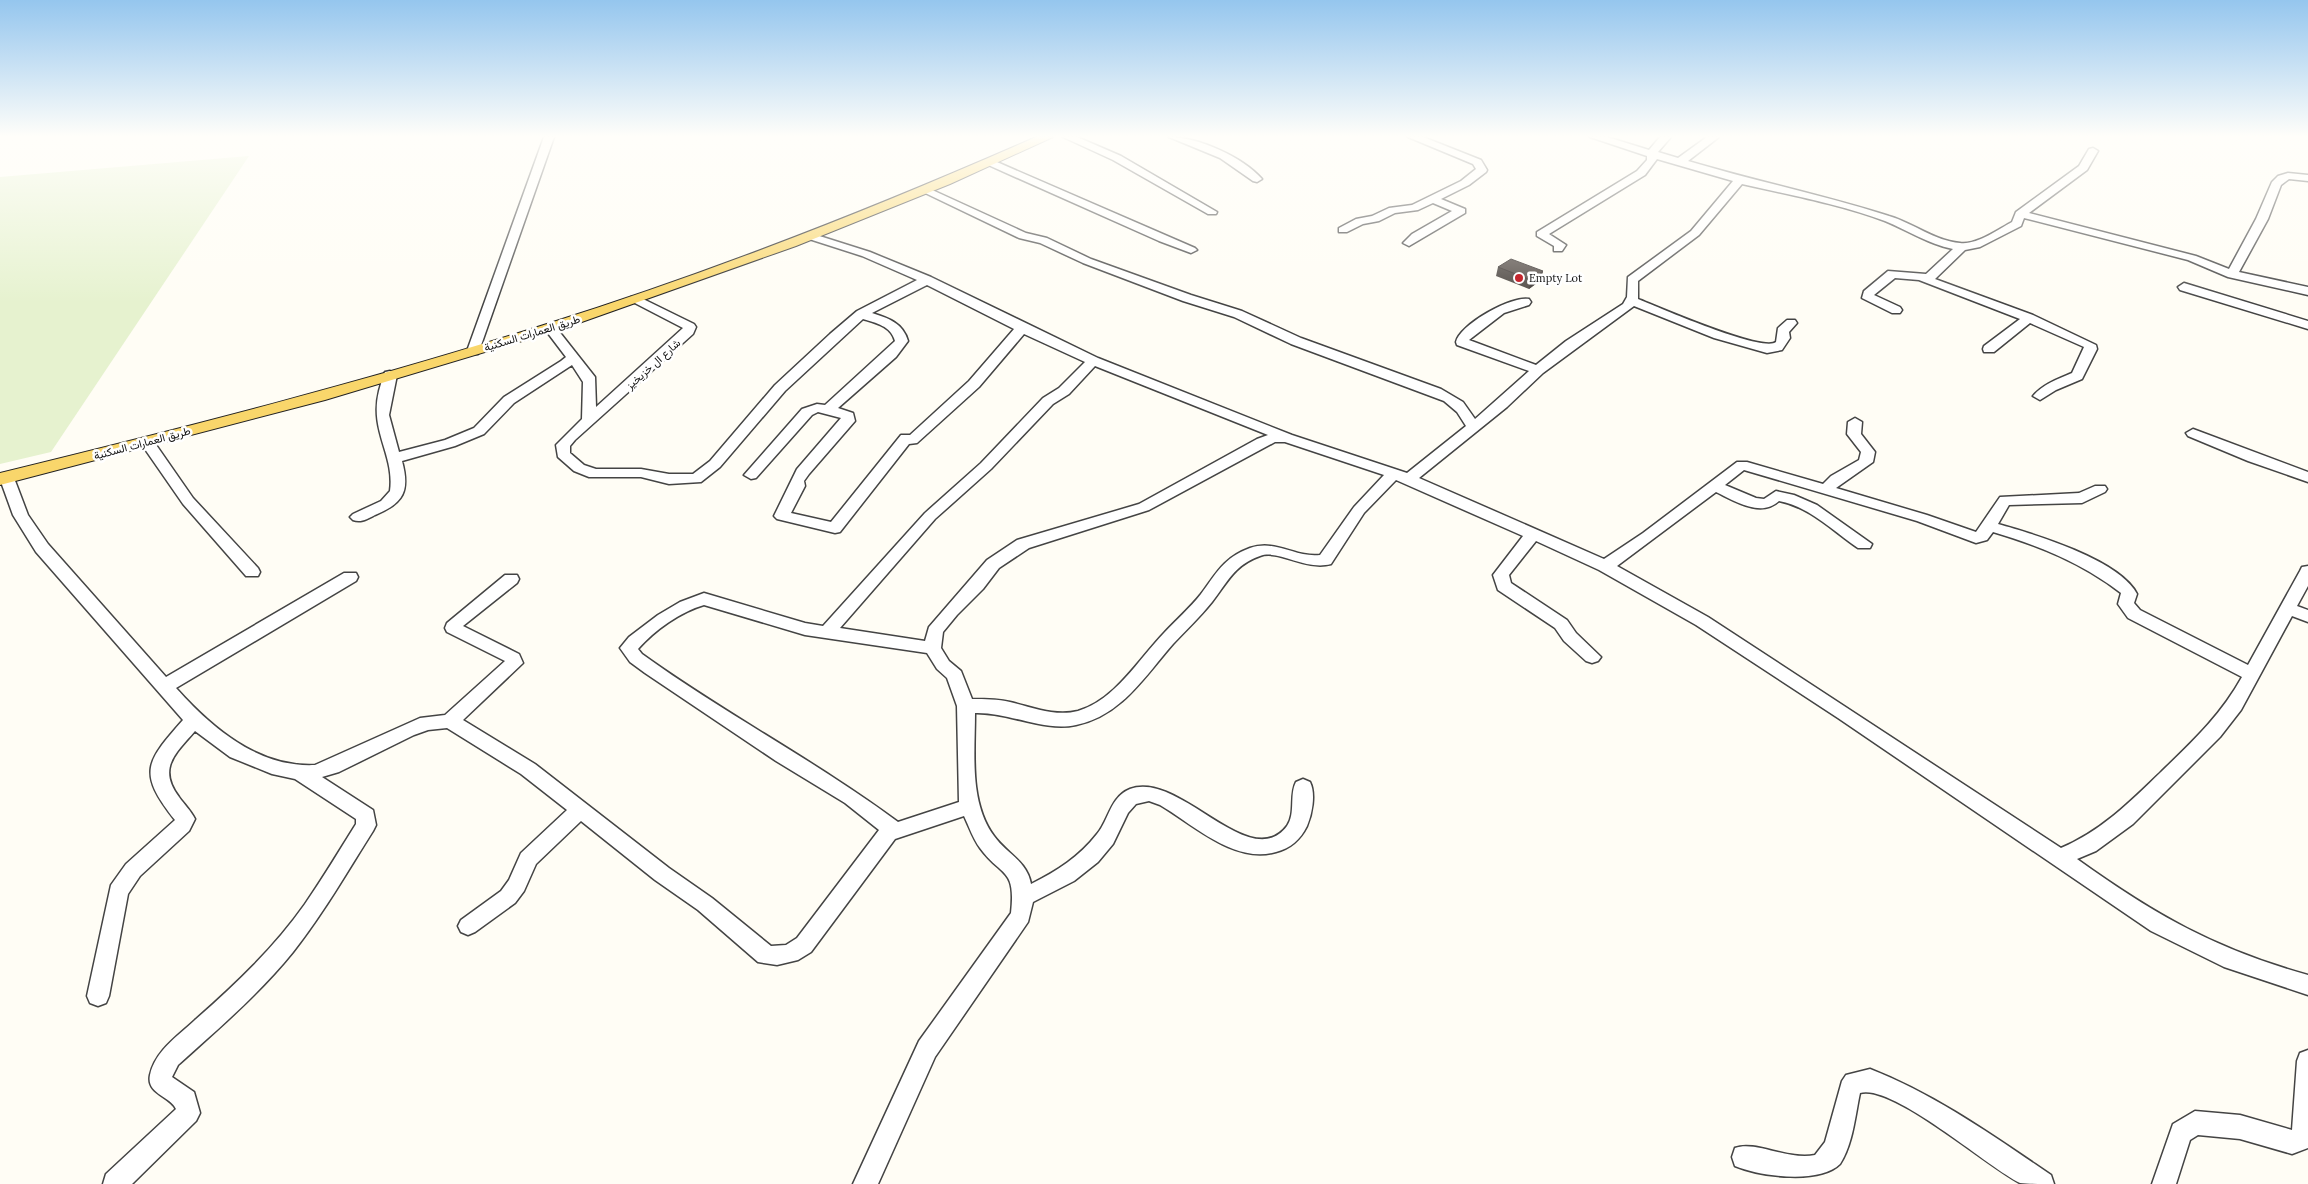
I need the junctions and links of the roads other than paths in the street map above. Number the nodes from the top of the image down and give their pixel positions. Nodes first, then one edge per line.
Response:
1 (531, 192) edge
2 (538, 192) edge
3 (923, 192) edge
4 (929, 192) edge
5 (1059, 192) edge
6 (1177, 192) edge
7 (1446, 192) edge
8 (1609, 192) edge
9 (1730, 192) edge
10 (1791, 192) edge
11 (2050, 192) edge
12 (2273, 192) edge
13 (1433, 199) junction
14 (1212, 212) dead end
15 (2020, 214) junction
16 (1343, 230) dead end
17 (810, 236) junction
18 (1409, 243) dead end
19 (1961, 248) junction
20 (1558, 249) dead end
21 (1191, 250) dead end
22 (2232, 274) junction
23 (1924, 279) junction
24 (927, 280) junction
25 (2184, 287) dead end
26 (2308, 291) edge
27 (635, 300) junction
28 (1632, 301) junction
29 (1525, 302) dead end
30 (1896, 310) dead end
31 (861, 314) junction
32 (2029, 318) junction
33 (1791, 323) dead end
34 (2308, 325) edge
35 (550, 328) junction
36 (1022, 328) junction
37 (480, 349) junction
38 (1989, 349) dead end
39 (572, 358) junction
40 (1093, 361) junction
41 (1538, 370) junction
42 (390, 375) junction
43 (2040, 396) dead end
44 (828, 410) junction
45 (589, 419) junction
46 (1855, 422) dead end
47 (1473, 427) junction
48 (2193, 433) dead end
49 (1287, 438) junction
50 (147, 442) junction
51 (395, 458) junction
52 (752, 475) dead end
53 (1402, 476) junction
54 (2308, 477) edge
55 (4, 478) edge
56 (1714, 486) junction
57 (2100, 489) dead end
58 (1825, 490) junction
59 (358, 517) dead end
60 (1989, 526) junction
61 (1534, 533) junction
62 (1864, 544) dead end
63 (1605, 566) junction
64 (2308, 571) edge
65 (252, 572) dead end
66 (350, 577) dead end
67 (512, 579) dead end
68 (2287, 608) junction
69 (2308, 616) edge
70 (826, 633) junction
71 (932, 648) junction
72 (1592, 657) dead end
73 (2252, 674) junction
74 (164, 687) junction
75 (966, 706) junction
76 (194, 720) junction
77 (450, 721) junction
78 (300, 773) junction
79 (1303, 787) dead end
80 (969, 806) junction
81 (580, 810) junction
82 (894, 830) junction
83 (2060, 858) junction
84 (1023, 897) junction
85 (468, 926) dead end
86 (2308, 985) edge
87 (98, 996) dead end
88 (2308, 1060) edge
89 (1744, 1157) dead end
90 (115, 1183) dead end
91 (865, 1184) edge
92 (2042, 1184) edge
93 (2164, 1184) edge

1 - 37 street
2 - 37 street
3 - 17 main road, طريق العمارات السكنية
4 - 47 street
5 - 21 street
6 - 14 street
7 - 13 street
8 - 20 street
9 - 28 street
10 - 19 street
11 - 15 street
12 - 22 street
13 - 16 street
13 - 18 street
15 - 19 street
15 - 22 street
17 - 24 street
17 - 27 main road, طريق العمارات السكنية
19 - 23 street
22 - 26 street
23 - 30 street
23 - 32 street
24 - 31 street
24 - 36 street
25 - 34 street
27 - 35 main road, طريق العمارات السكنية
27 - 45 street, شارع ال خزيخيز
28 - 33 street
28 - 41 street
29 - 41 street
31 - 44 street
31 - 45 street
32 - 38 street
32 - 43 street
35 - 37 main road, طريق العمارات السكنية
35 - 39 street
36 - 40 street
36 - 44 street
37 - 42 main road, طريق العمارات السكنية
39 - 45 street
39 - 51 street
40 - 49 street
40 - 70 street
41 - 47 street
42 - 50 main road, طريق العمارات السكنية
42 - 51 street
44 - 52 street
46 - 58 street
47 - 53 street
48 - 54 street
49 - 53 street
49 - 71 street
50 - 55 main road, طريق العمارات السكنية
50 - 65 street
51 - 59 street
53 - 61 street
53 - 75 street
55 - 74 street
56 - 58 street
56 - 62 street
56 - 63 street
57 - 60 street
58 - 60 street
60 - 73 street
61 - 63 street
61 - 72 street
63 - 83 street
64 - 68 street
66 - 74 street
67 - 77 street
68 - 69 street
68 - 73 street
70 - 71 street
70 - 82 street
71 - 75 street
73 - 83 street
74 - 76 street
75 - 80 street
76 - 78 street
76 - 87 street
77 - 78 street
77 - 81 street
78 - 90 street
79 - 84 street
80 - 82 street
80 - 84 street
81 - 82 street
81 - 85 street
83 - 86 street
84 - 91 street
88 - 93 street
89 - 92 street

